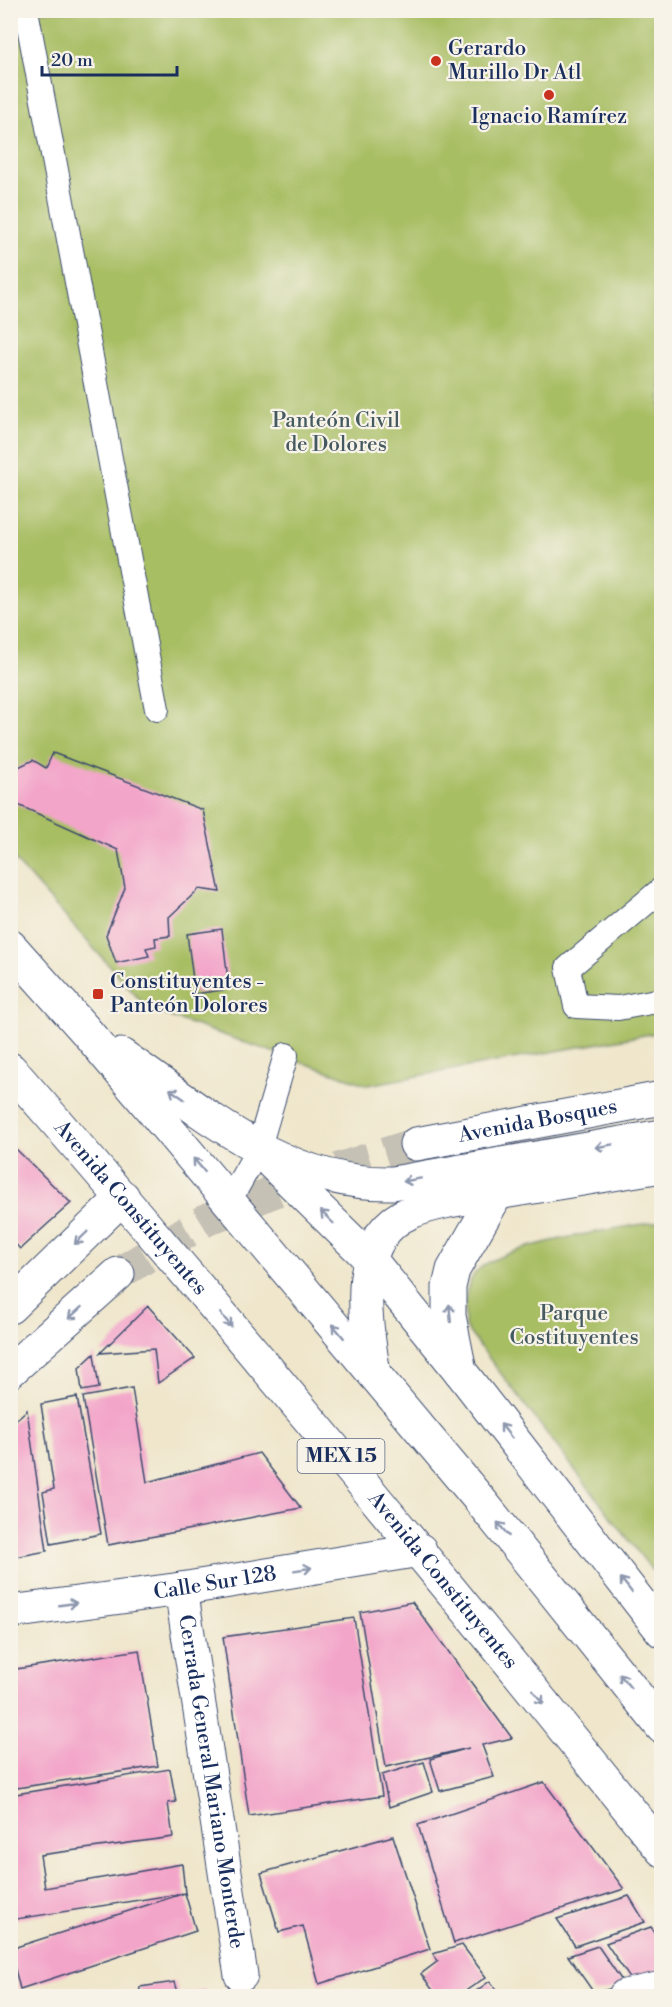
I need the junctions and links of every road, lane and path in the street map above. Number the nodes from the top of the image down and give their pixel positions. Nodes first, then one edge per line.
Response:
1 (26, 10) edge
2 (157, 709) dead end
3 (662, 889) edge
4 (10, 946) edge
5 (662, 1000) edge
6 (85, 1030) junction
7 (286, 1055) dead end
8 (10, 1069) edge
9 (662, 1098) edge
10 (662, 1136) edge
11 (416, 1144) tunnel mouth
12 (258, 1149) junction
13 (662, 1166) edge
14 (497, 1193) junction
15 (123, 1197) junction
16 (229, 1201) junction
17 (369, 1258) junction
18 (118, 1274) tunnel mouth
19 (10, 1307) edge
20 (10, 1371) edge
21 (460, 1371) junction
22 (374, 1374) junction
23 (420, 1550) junction
24 (181, 1589) junction
25 (10, 1612) edge
26 (662, 1631) edge
27 (662, 1727) edge
28 (662, 1850) edge
29 (241, 1975) dead end
30 (662, 1988) edge
31 (626, 1996) edge

1 - 2 lane
3 - 5 lane
4 - 6 main road
12 -> 6 main road
16 -> 6 main road
7 - 12 lane
8 - 15 main road, Avenida Constituyentes / MEX 15
9 - 11 main road, Avenida Bosques
10 -> 12 main road
12 - 16 lane
17 -> 12 main road
13 - 14 main road
14 - 17 main road
21 -> 14 main road
15 -> 19 main road
15 -> 23 main road, Avenida Constituyentes / MEX 15
22 -> 16 main road
17 - 21 main road
17 - 22 main road
18 -> 20 main road
26 -> 21 main road
27 -> 22 main road
24 -> 23 main road, Calle Sur 128
23 -> 28 main road, Avenida Constituyentes / MEX 15
25 -> 24 main road, Calle Sur 128
24 - 29 main road, Cerrada General Mariano Monterde
30 - 31 main road

